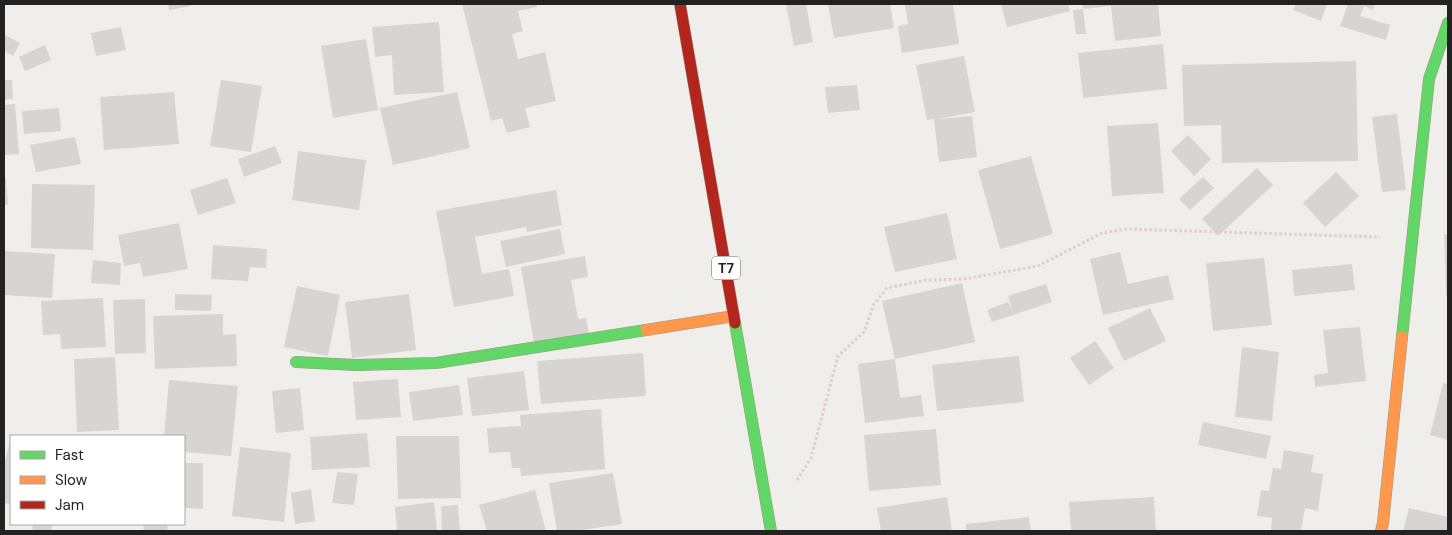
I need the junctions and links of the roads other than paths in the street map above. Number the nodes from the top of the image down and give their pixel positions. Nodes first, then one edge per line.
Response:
1 (680, 4) edge
2 (1448, 23) edge
3 (734, 316) junction
4 (296, 362) dead end
5 (771, 531) edge
6 (1381, 531) edge

1 - 3 main road, T7
2 - 6 main road
3 - 4 main road
3 - 5 main road, T7

